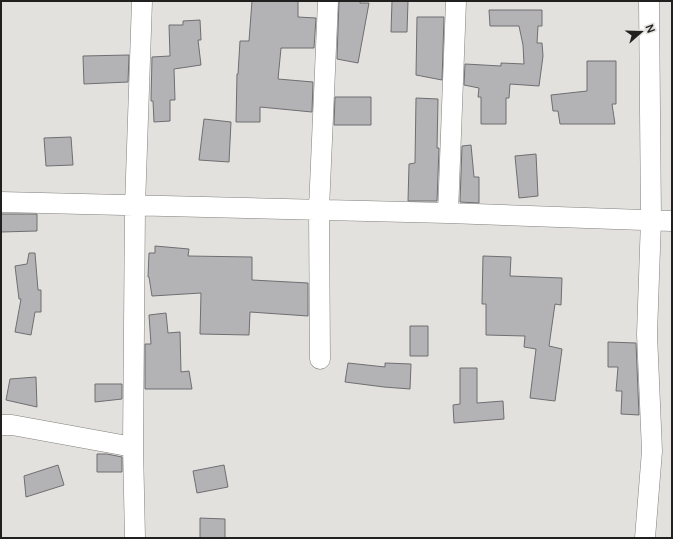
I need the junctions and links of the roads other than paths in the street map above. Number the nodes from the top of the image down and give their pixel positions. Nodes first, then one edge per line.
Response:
1 (142, 1) edge
2 (328, 1) edge
3 (456, 1) edge
4 (649, 1) edge
5 (1, 202) edge
6 (135, 206) junction
7 (319, 210) junction
8 (448, 212) junction
9 (651, 220) junction
10 (672, 221) edge
11 (320, 359) dead end
12 (1, 425) edge
13 (134, 447) junction
14 (135, 538) edge
15 (645, 538) edge

1 - 6 street
2 - 7 street
3 - 8 street
4 - 9 street
5 - 6 street
6 - 7 street
6 - 13 street
7 - 8 street
7 - 11 street
8 - 9 street
9 - 10 street
9 - 15 street
12 - 13 street
13 - 14 street

